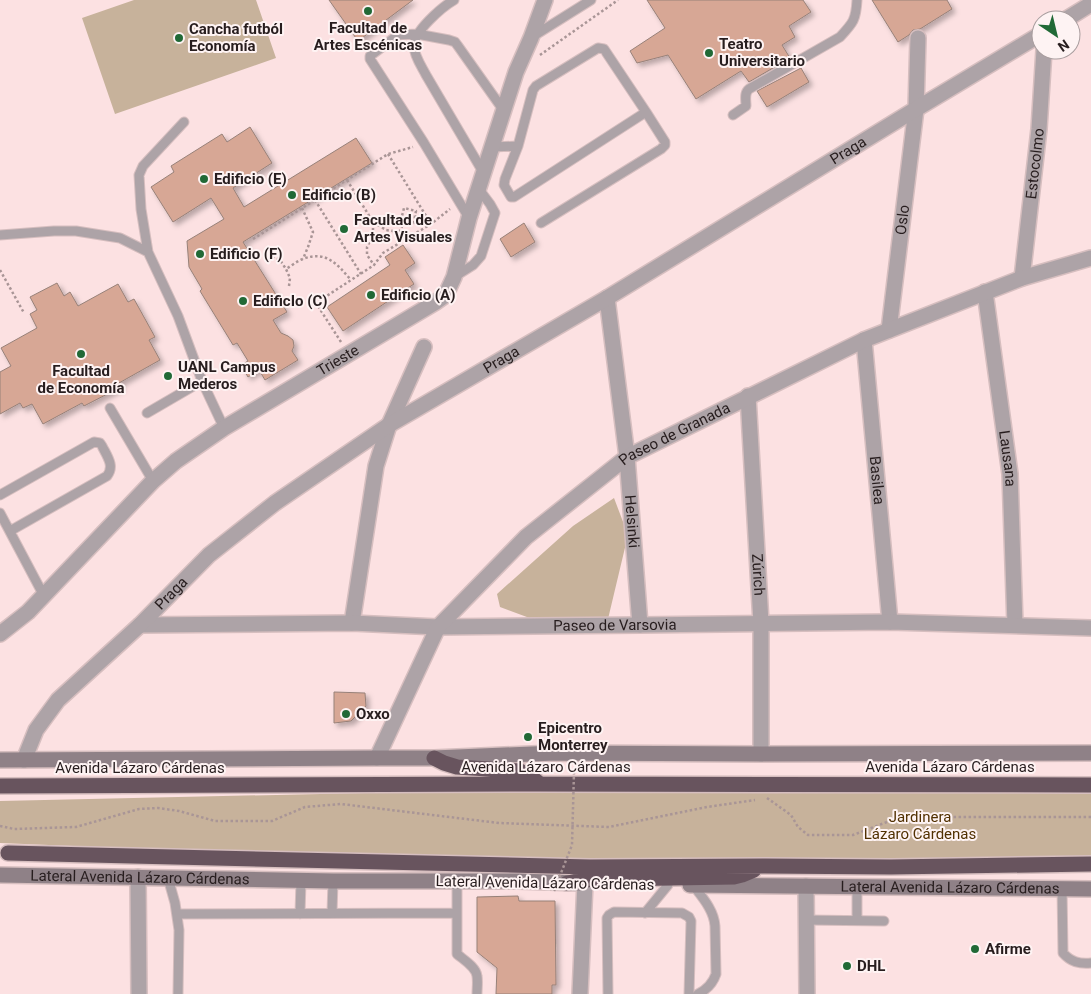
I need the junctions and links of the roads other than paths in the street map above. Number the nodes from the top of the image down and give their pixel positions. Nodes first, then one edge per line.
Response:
1 (454, 0) edge
2 (545, 0) edge
3 (591, 0) edge
4 (857, 0) edge
5 (418, 34) junction
6 (530, 38) junction
7 (918, 38) dead end
8 (1031, 40) edge
9 (1043, 60) edge
10 (916, 109) junction
11 (504, 110) junction
12 (646, 112) junction
13 (733, 116) dead end
14 (184, 122) dead end
15 (518, 146) junction
16 (492, 147) junction
17 (483, 172) junction
18 (478, 188) junction
19 (469, 218) junction
20 (540, 223) dead end
21 (0, 235) edge
22 (148, 252) junction
23 (1091, 258) edge
24 (454, 277) junction
25 (1022, 278) junction
26 (985, 292) junction
27 (607, 298) junction
28 (889, 330) junction
29 (864, 340) junction
30 (424, 346) dead end
31 (202, 381) junction
32 (748, 396) junction
33 (110, 408) dead end
34 (147, 413) dead end
35 (389, 425) junction
36 (224, 428) junction
37 (627, 457) junction
38 (153, 481) junction
39 (0, 495) edge
40 (0, 513) edge
41 (10, 531) junction
42 (44, 596) junction
43 (890, 622) junction
44 (352, 623) junction
45 (761, 623) junction
46 (140, 624) junction
47 (640, 625) junction
48 (1015, 625) junction
49 (438, 627) junction
50 (1091, 628) edge
51 (0, 634) edge
52 (1091, 753) edge
53 (762, 754) junction
54 (377, 758) junction
55 (434, 758) junction
56 (24, 760) junction
57 (3, 761) edge
58 (540, 784) junction
59 (1091, 785) edge
60 (0, 786) edge
61 (8, 853) dead end
62 (1091, 864) edge
63 (765, 866) junction
64 (0, 875) edge
65 (138, 877) junction
66 (168, 878) junction
67 (301, 881) junction
68 (333, 881) junction
69 (457, 881) junction
70 (567, 883) junction
71 (586, 883) junction
72 (668, 884) junction
73 (693, 885) junction
74 (806, 886) junction
75 (857, 887) junction
76 (1062, 888) junction
77 (1091, 889) edge
78 (332, 913) junction
79 (456, 913) junction
80 (645, 913) junction
81 (177, 914) junction
82 (300, 914) junction
83 (806, 920) junction
84 (857, 920) junction
85 (884, 921) dead end
86 (1091, 964) edge
87 (139, 994) edge
88 (178, 994) edge
89 (478, 994) edge
90 (580, 994) edge
91 (608, 994) edge
92 (689, 994) edge
93 (698, 994) edge
94 (807, 994) edge

1 - 5 lane
2 - 6 street, Trieste
3 - 6 lane
4 - 13 lane
5 - 11 lane
5 - 17 lane
5 - 19 lane
6 - 11 street, Trieste
7 - 10 street, Oslo
8 - 10 street, Praga
9 - 25 street, Estocolmo
10 - 27 street, Praga
10 - 28 street, Oslo
11 - 16 street, Trieste
12 - 15 lane
12 - 15 lane
12 - 20 lane
14 - 22 lane
15 - 16 lane
16 - 17 street, Trieste
17 - 18 street, Trieste
18 - 19 street, Trieste
18 - 24 lane
19 - 24 street, Trieste
21 - 22 lane
22 - 31 lane
23 - 25 street, Paseo de Granada
24 - 36 street, Trieste
25 - 26 street, Paseo de Granada
26 - 28 street, Paseo de Granada
26 - 48 street, Lausana
27 - 35 street, Praga
27 - 37 street, Helsinki
28 - 29 street, Paseo de Granada
29 - 32 street, Paseo de Granada
29 - 43 street, Basilea
30 - 35 street
31 - 34 lane
31 - 36 lane
32 - 37 street, Paseo de Granada
32 - 45 street, Zúrich
33 - 38 lane
35 - 44 street
35 - 46 street, Praga
36 - 38 street, Trieste
37 - 47 street, Helsinki
37 - 49 street, Paseo de Granada
38 - 42 street, Trieste
39 - 41 lane
40 - 41 lane
41 - 42 lane
42 - 51 street, Trieste
43 - 45 street, Paseo de Varsovia
43 - 48 street, Paseo de Varsovia
44 - 46 street, Paseo de Varsovia
44 - 49 street, Paseo de Varsovia
45 - 47 street, Paseo de Varsovia
45 - 53 street, Zúrich
46 - 56 street, Praga
47 - 49 street, Paseo de Varsovia
48 - 50 street, Paseo de Varsovia
49 - 54 street, Paseo de Granada
52 - 53 main road
53 - 55 main road
54 - 55 main road
54 - 56 main road
55 - 58 highway
56 - 57 main road
58 - 59 highway, Avenida Lázaro Cárdenas
58 - 60 highway, Avenida Lázaro Cárdenas
61 - 63 highway
62 - 63 highway
63 - 70 highway
64 - 65 main road, Lateral Avenida Lázaro Cárdenas
65 - 66 main road, Lateral Avenida Lázaro Cárdenas
65 - 87 street
66 - 67 main road, Lateral Avenida Lázaro Cárdenas
66 - 81 lane
67 - 68 main road, Lateral Avenida Lázaro Cárdenas
67 - 82 lane
68 - 69 main road, Lateral Avenida Lázaro Cárdenas
68 - 78 lane
69 - 70 main road, Lateral Avenida Lázaro Cárdenas
69 - 79 lane
70 - 71 main road, Lateral Avenida Lázaro Cárdenas
71 - 72 main road, Lateral Avenida Lázaro Cárdenas
71 - 90 street
72 - 73 main road, Lateral Avenida Lázaro Cárdenas
72 - 80 lane
73 - 74 main road, Lateral Avenida Lázaro Cárdenas
73 - 93 lane
74 - 75 main road, Lateral Avenida Lázaro Cárdenas
74 - 83 street
75 - 76 main road, Lateral Avenida Lázaro Cárdenas
75 - 84 lane
76 - 77 main road, Lateral Avenida Lázaro Cárdenas
76 - 86 lane
78 - 79 lane
78 - 82 lane
79 - 89 lane
80 - 91 lane
80 - 92 lane
81 - 82 lane
81 - 88 lane
83 - 84 lane
83 - 94 street
84 - 85 lane

